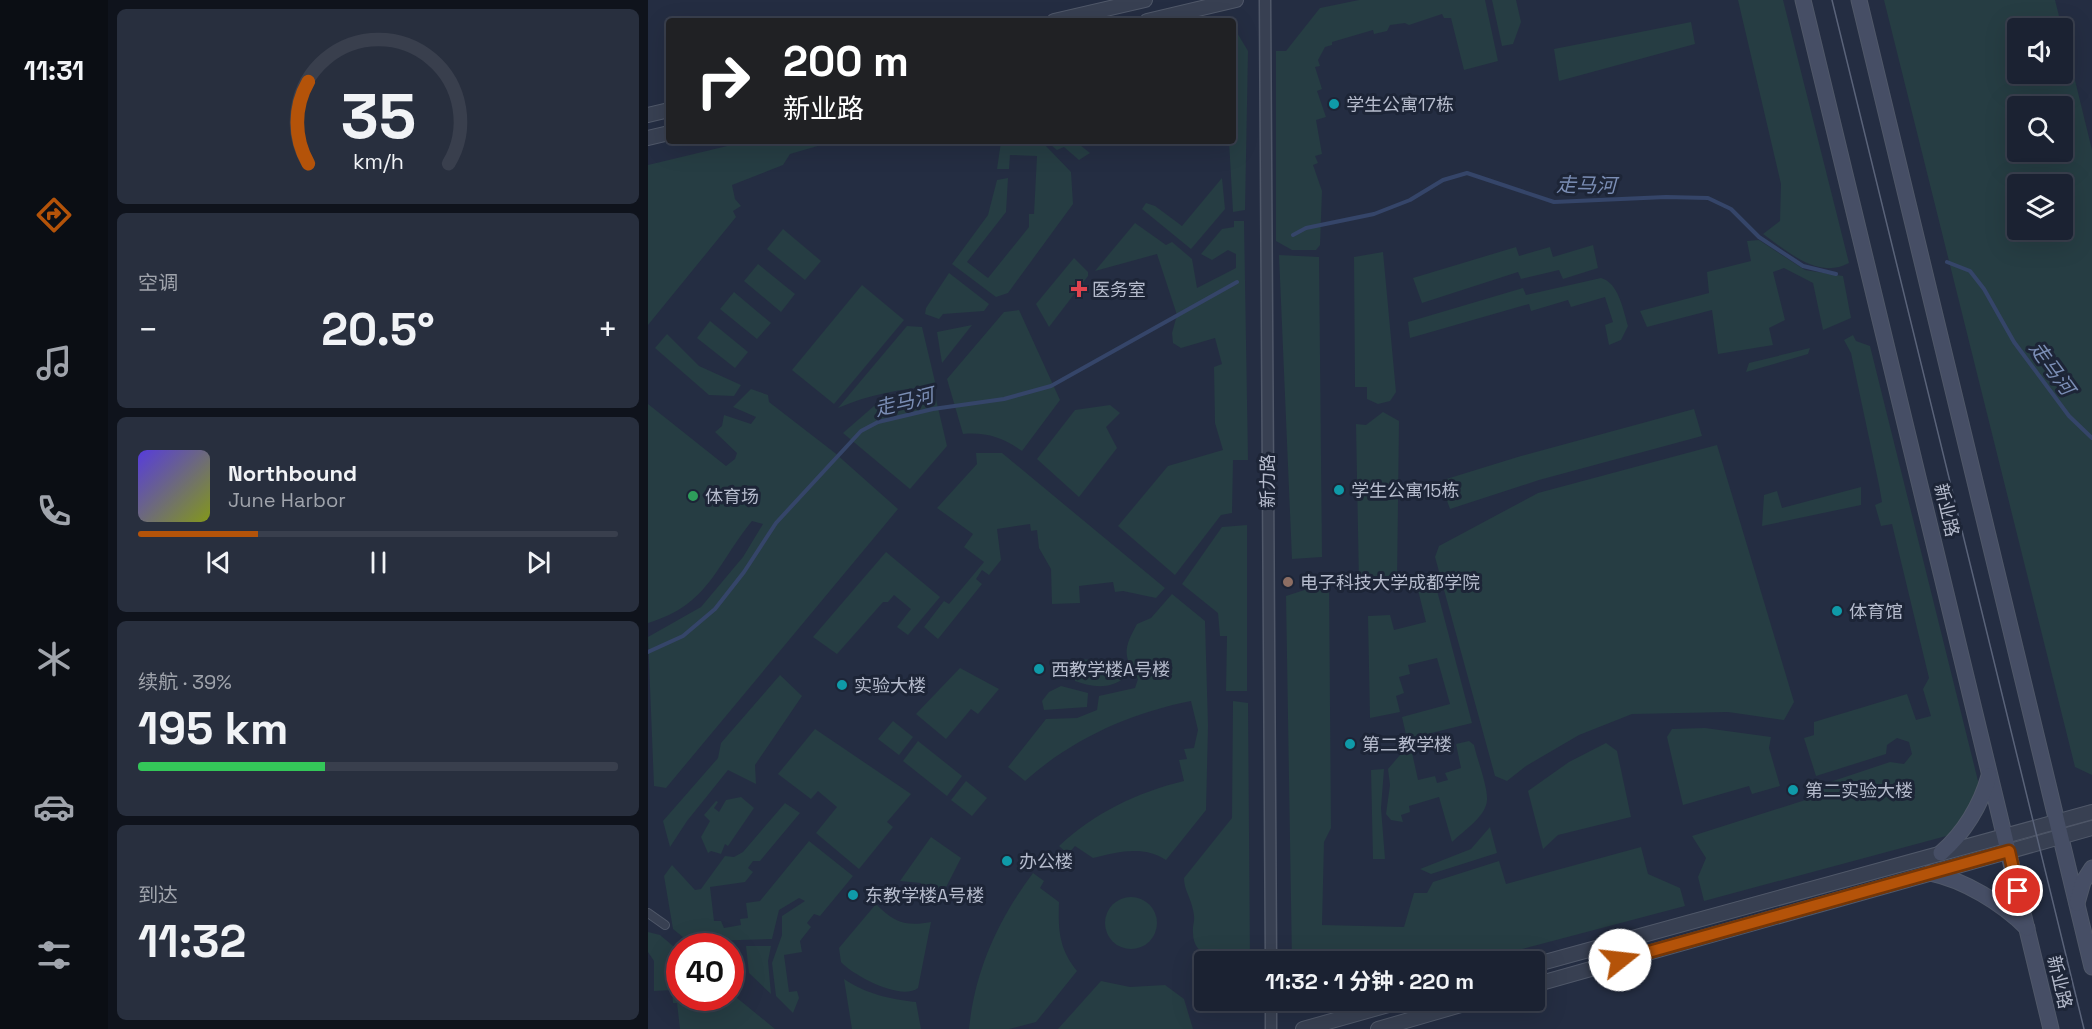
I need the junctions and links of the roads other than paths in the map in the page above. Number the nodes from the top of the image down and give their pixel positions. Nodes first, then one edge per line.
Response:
1 (1144, 0) edge
2 (1236, 0) edge
3 (1265, 0) edge
4 (1803, 0) edge
5 (1859, 0) edge
6 (1067, 18) edge
7 (1160, 18) edge
8 (666, 111) edge
9 (648, 115) edge
10 (666, 134) edge
11 (648, 138) edge
12 (1989, 773) junction
13 (2092, 812) edge
14 (2058, 821) junction
15 (2092, 828) edge
16 (2004, 835) junction
17 (2062, 837) junction
18 (2009, 851) junction
19 (1941, 853) junction
20 (2092, 868) edge
21 (1930, 873) junction
22 (2076, 906) junction
23 (648, 913) edge
24 (665, 925) dead end
25 (2027, 928) junction
26 (1271, 951) edge
27 (1545, 962) edge
28 (2092, 967) edge
29 (1545, 982) edge
30 (1270, 1011) edge
31 (1367, 1011) edge
32 (1440, 1011) edge
33 (1271, 1029) edge
34 (1303, 1029) edge
35 (1378, 1029) edge
36 (2051, 1029) edge

1 - 6 street
2 - 7 street
3 - 26 street, 新力路
4 - 12 main road, 新业路
5 - 14 main road, 新业路
8 - 9 street
10 - 11 street
12 - 16 main road, 新业路
12 - 19 main road
13 - 14 street
14 - 16 street
14 - 17 main road, 新业路
15 - 17 street
16 - 18 main road, 新业路
16 - 19 street
17 - 18 street
17 - 22 main road, 新业路
18 - 21 street
18 - 25 main road, 新业路
19 - 27 street
20 - 22 main road
21 - 25 main road
21 - 29 street
22 - 28 main road, 新业路
23 - 24 street
25 - 36 main road, 新业路
30 - 33 street
31 - 34 street
32 - 35 street

